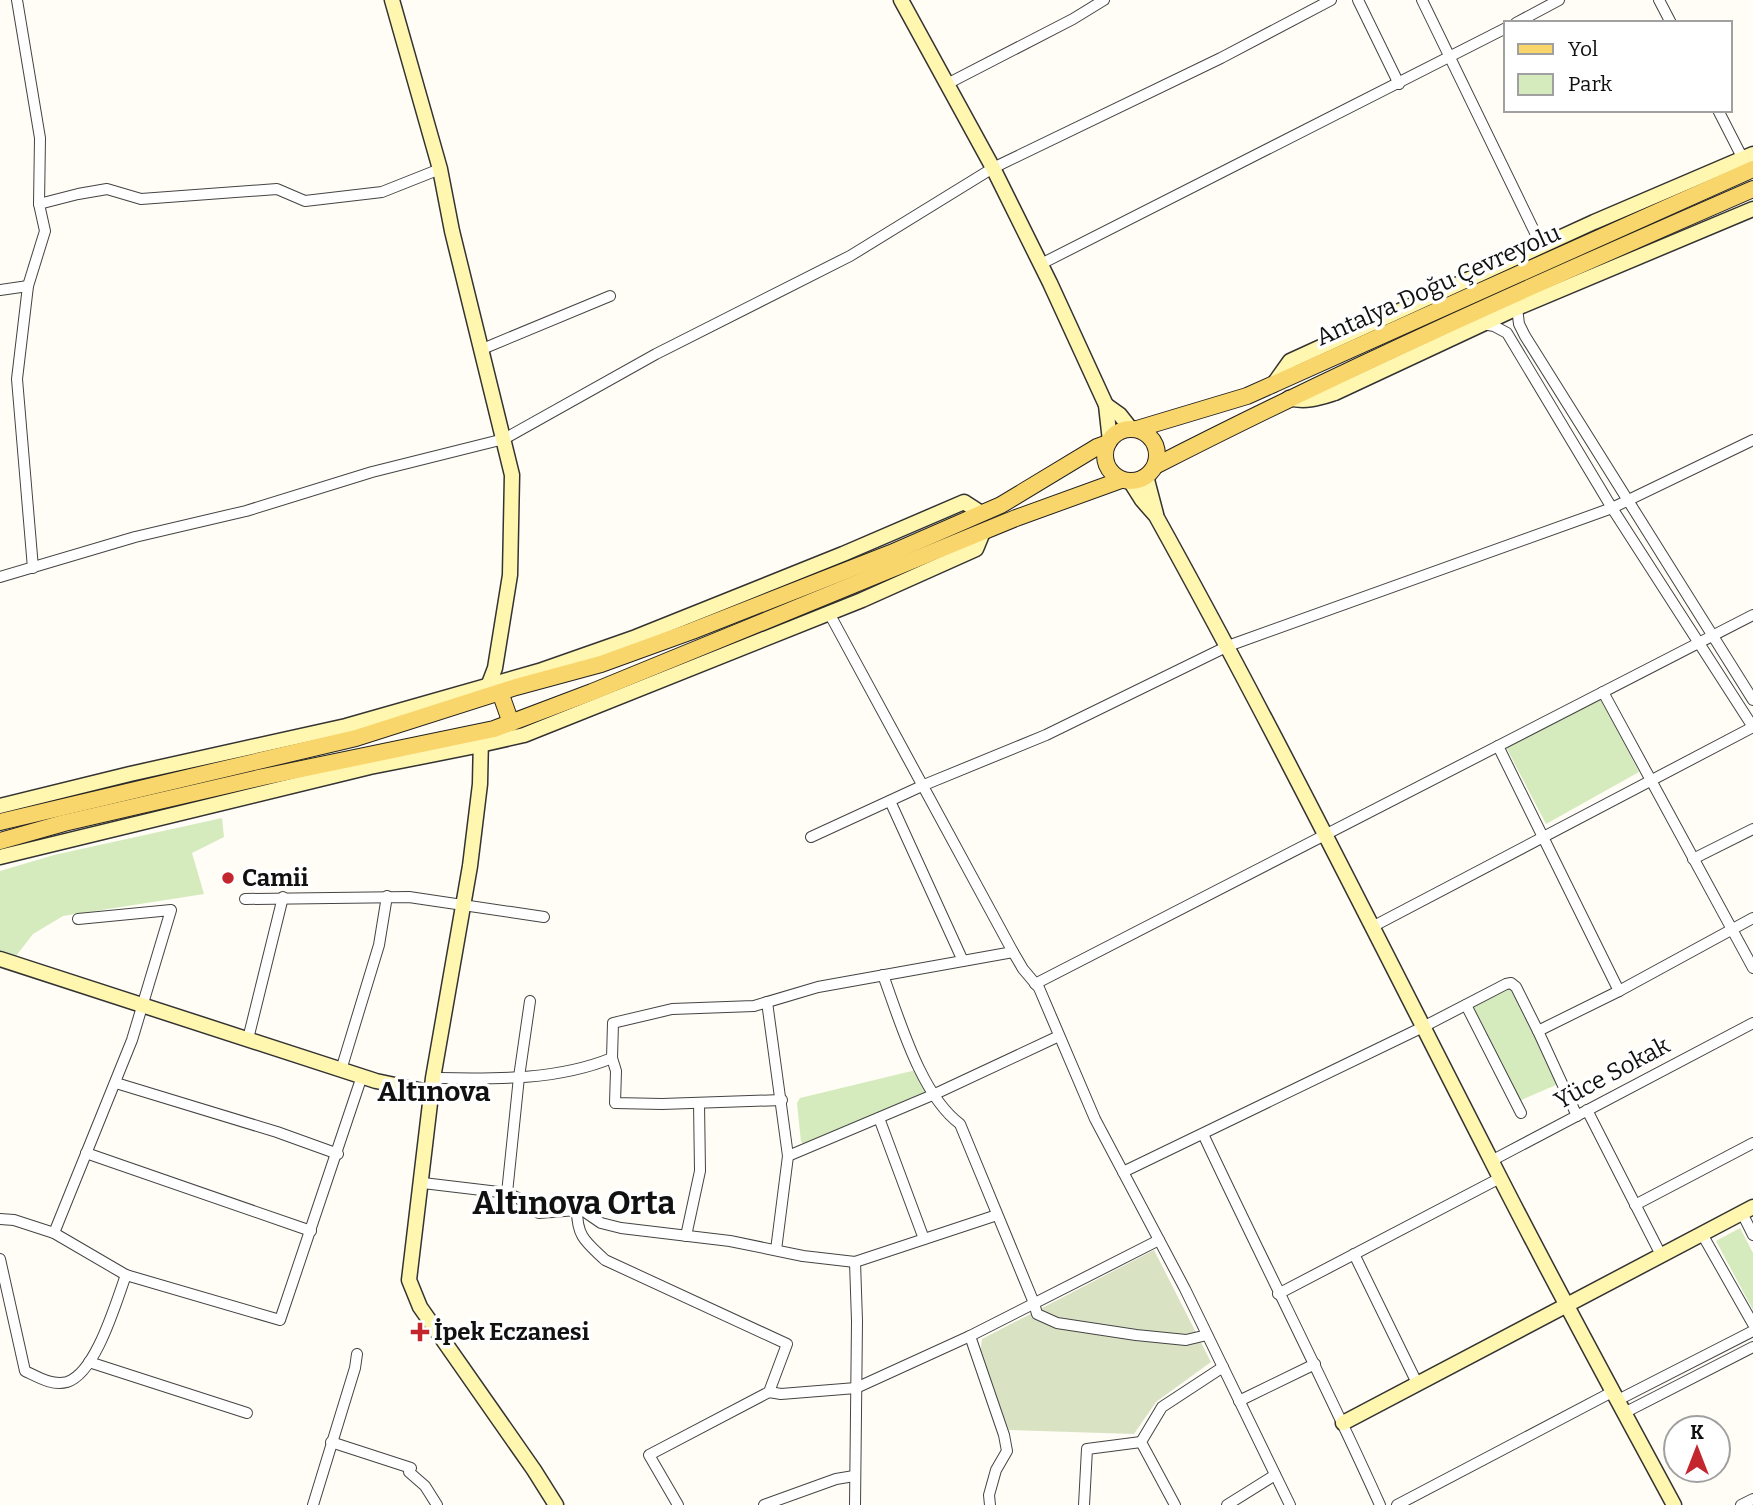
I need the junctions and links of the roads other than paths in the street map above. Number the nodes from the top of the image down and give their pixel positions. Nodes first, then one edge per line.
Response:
1 (17, 0) edge
2 (392, 0) edge
3 (901, 0) edge
4 (1104, 0) edge
5 (1331, 0) edge
6 (1357, 0) edge
7 (1422, 0) edge
8 (1559, 0) edge
9 (1660, 0) edge
10 (1520, 21) edge
11 (1670, 21) edge
12 (1504, 29) edge
13 (1449, 58) junction
14 (947, 84) junction
15 (1399, 84) junction
16 (1719, 112) edge
17 (1750, 161) edge
18 (993, 168) junction
19 (440, 169) junction
20 (1753, 189) edge
21 (39, 204) junction
22 (1753, 209) edge
23 (1542, 247) junction
24 (1041, 264) junction
25 (28, 286) junction
26 (0, 290) edge
27 (610, 296) dead end
28 (1517, 308) junction
29 (1482, 324) junction
30 (480, 350) junction
31 (1273, 385) junction
32 (1289, 398) junction
33 (1105, 405) junction
34 (1134, 429) junction
35 (504, 439) junction
36 (1753, 440) edge
37 (1109, 442) junction
38 (1138, 475) junction
39 (1628, 500) junction
40 (1612, 508) junction
41 (983, 532) junction
42 (33, 568) junction
43 (0, 578) edge
44 (829, 613) junction
45 (1753, 615) edge
46 (1712, 636) junction
47 (1698, 643) junction
48 (1228, 646) junction
49 (491, 691) junction
50 (1603, 692) junction
51 (1753, 700) edge
52 (463, 704) junction
53 (511, 723) junction
54 (1753, 727) edge
55 (478, 737) junction
56 (1498, 746) junction
57 (1650, 780) junction
58 (924, 785) junction
59 (890, 801) junction
60 (1, 811) edge
61 (1753, 829) edge
62 (1327, 834) junction
63 (1542, 836) junction
64 (811, 837) dead end
65 (0, 841) edge
66 (21, 851) junction
67 (0, 857) edge
68 (1693, 859) junction
69 (387, 896) junction
70 (284, 897) junction
71 (245, 898) dead end
72 (463, 905) junction
73 (544, 917) dead end
74 (1753, 918) edge
75 (78, 919) dead end
76 (1372, 926) junction
77 (1733, 928) junction
78 (1013, 952) junction
79 (0, 959) edge
80 (964, 961) junction
81 (1753, 968) edge
82 (883, 975) junction
83 (1035, 984) junction
84 (1619, 991) junction
85 (530, 1001) dead end
86 (767, 1002) junction
87 (1466, 1005) junction
88 (144, 1006) junction
89 (1753, 1023) edge
90 (1423, 1027) junction
91 (1538, 1031) junction
92 (1059, 1035) junction
93 (248, 1039) junction
94 (612, 1058) junction
95 (341, 1069) junction
96 (362, 1076) junction
97 (519, 1077) junction
98 (116, 1083) junction
99 (433, 1085) junction
100 (935, 1094) junction
101 (782, 1100) junction
102 (699, 1103) junction
103 (1587, 1110) junction
104 (1521, 1113) dead end
105 (1577, 1116) junction
106 (879, 1118) junction
107 (1203, 1134) junction
108 (1753, 1143) edge
109 (86, 1153) junction
110 (338, 1154) junction
111 (788, 1156) junction
112 (1491, 1161) junction
113 (1123, 1172) junction
114 (1500, 1178) junction
115 (423, 1182) junction
116 (507, 1193) junction
117 (1635, 1205) junction
118 (577, 1210) junction
119 (1747, 1210) edge
120 (997, 1215) junction
121 (0, 1219) edge
122 (311, 1231) junction
123 (54, 1233) junction
124 (1702, 1234) junction
125 (1753, 1235) edge
126 (686, 1236) junction
127 (924, 1239) junction
128 (1159, 1240) junction
129 (776, 1250) junction
130 (1354, 1254) junction
131 (1661, 1255) junction
132 (0, 1259) edge
133 (855, 1262) junction
134 (127, 1275) junction
135 (1278, 1294) junction
136 (1034, 1303) junction
137 (1568, 1304) junction
138 (1753, 1324) edge
139 (1753, 1331) edge
140 (1207, 1335) junction
141 (970, 1336) junction
142 (1753, 1347) edge
143 (356, 1354) dead end
144 (89, 1362) junction
145 (1315, 1364) junction
146 (1223, 1367) junction
147 (1417, 1384) junction
148 (856, 1388) junction
149 (769, 1392) junction
150 (1239, 1401) junction
151 (1619, 1401) junction
152 (247, 1413) dead end
153 (1343, 1423) junction
154 (331, 1442) junction
155 (1141, 1442) junction
156 (1275, 1475) junction
157 (854, 1476) junction
158 (1753, 1499) edge
159 (313, 1505) edge
160 (437, 1505) edge
161 (556, 1505) edge
162 (678, 1505) edge
163 (764, 1505) edge
164 (855, 1505) edge
165 (990, 1505) edge
166 (1084, 1505) edge
167 (1175, 1505) edge
168 (1227, 1505) edge
169 (1290, 1505) edge
170 (1380, 1505) edge
171 (1397, 1505) edge
172 (1675, 1505) edge
173 (1741, 1505) edge

1 - 21 street
2 - 19 street
3 - 14 street
4 - 14 street
5 - 18 street
6 - 15 street
7 - 13 street
8 - 10 street
9 - 11 street
12 - 13 street
13 - 15 street
13 - 23 street
14 - 18 street
15 - 24 street
16 - 17 street
17 - 23 street
17 - 31 main road, Antalya Doğu Çevreyolu
18 - 24 street
18 - 35 street
19 - 21 street
19 - 30 street
20 - 32 main road, Antalya Doğu Çevreyolu
21 - 25 street
22 - 28 street
23 - 31 street
24 - 33 street
25 - 26 street
25 - 42 street
27 - 30 street
28 - 29 street
28 - 39 street
29 - 32 street
29 - 40 street
30 - 35 street
31 - 34 main road, Antalya Doğu Çevreyolu
32 - 38 main road, Antalya Doğu Çevreyolu
33 - 34 street
33 - 37 street
34 - 37 main road
34 - 38 main road
35 - 42 street
35 - 49 street
36 - 39 street
37 - 38 main road
37 - 49 main road
38 - 41 main road, Antalya Doğu Çevreyolu
38 - 48 street
39 - 40 street
39 - 46 street
40 - 47 street
40 - 48 street
41 - 44 street
41 - 53 main road, Antalya Doğu Çevreyolu
42 - 43 street
44 - 55 street
44 - 58 street
45 - 46 street
46 - 47 street
46 - 51 street
47 - 50 street
47 - 54 street
48 - 58 street
48 - 62 street
49 - 52 main road
49 - 53 main road
49 - 60 street
50 - 56 street
50 - 57 street
52 - 55 main road
52 - 60 main road
53 - 55 main road, Antalya Doğu Çevreyolu
54 - 57 street
55 - 65 main road, Antalya Doğu Çevreyolu
55 - 66 street
55 - 72 street
56 - 62 street
56 - 63 street
57 - 63 street
57 - 68 street
58 - 59 street
58 - 78 street
59 - 64 street
59 - 80 street
61 - 68 street
62 - 76 street
62 - 83 street
63 - 76 street
63 - 84 street
65 - 66 street
66 - 67 street
68 - 77 street
69 - 70 street
69 - 72 street
69 - 95 street
70 - 71 street
70 - 93 street
72 - 73 street
72 - 99 street
74 - 77 street
75 - 88 street
76 - 90 street
77 - 81 street
77 - 84 street
78 - 80 street
78 - 83 street
79 - 88 street
80 - 82 street
82 - 86 street
82 - 100 street
83 - 92 street
84 - 91 street
85 - 97 street
86 - 94 street
86 - 101 street
87 - 90 street
87 - 91 street
87 - 104 street
88 - 93 street
88 - 98 street
89 - 103 street, Yüce Sokak
90 - 107 street
90 - 112 street
91 - 105 street
92 - 100 street
92 - 113 street
93 - 95 street
94 - 97 street
94 - 102 street
95 - 96 street
96 - 99 street
96 - 110 street
97 - 99 street
97 - 116 street
98 - 109 street
98 - 110 street
99 - 115 street
100 - 106 street
100 - 120 street
101 - 102 street
101 - 111 street
102 - 126 street
103 - 105 street, Yüce Sokak
103 - 117 street
105 - 112 street, Yüce Sokak
106 - 111 street
106 - 127 street
107 - 113 street
107 - 135 street
108 - 117 street
109 - 122 street
109 - 123 street
110 - 122 street
111 - 129 street
112 - 114 street
113 - 128 street
114 - 130 street
114 - 137 street
115 - 116 street
115 - 161 street
116 - 118 street
117 - 131 street
118 - 126 street
118 - 149 street
119 - 124 street
119 - 125 street
120 - 127 street
120 - 136 street
121 - 123 street
122 - 134 street
123 - 134 street
124 - 131 street
124 - 138 street
126 - 129 street
127 - 133 street
128 - 136 street
128 - 140 street
129 - 133 street
130 - 135 street
130 - 147 street
131 - 137 street
132 - 144 street
133 - 148 street
134 - 144 street
135 - 145 street
136 - 140 street
136 - 141 street
137 - 147 street
137 - 151 street
139 - 151 street
140 - 146 street
141 - 148 street
141 - 165 street
142 - 151 street
143 - 154 street
144 - 152 street
145 - 150 street
145 - 153 street
146 - 150 street
146 - 155 street
147 - 153 street
148 - 149 street
148 - 157 street
149 - 162 street
150 - 156 street
151 - 171 street
151 - 172 street
153 - 170 street
154 - 159 street
154 - 160 street
155 - 166 street
155 - 167 street
156 - 168 street
156 - 169 street
157 - 163 street
157 - 164 street
158 - 173 street

